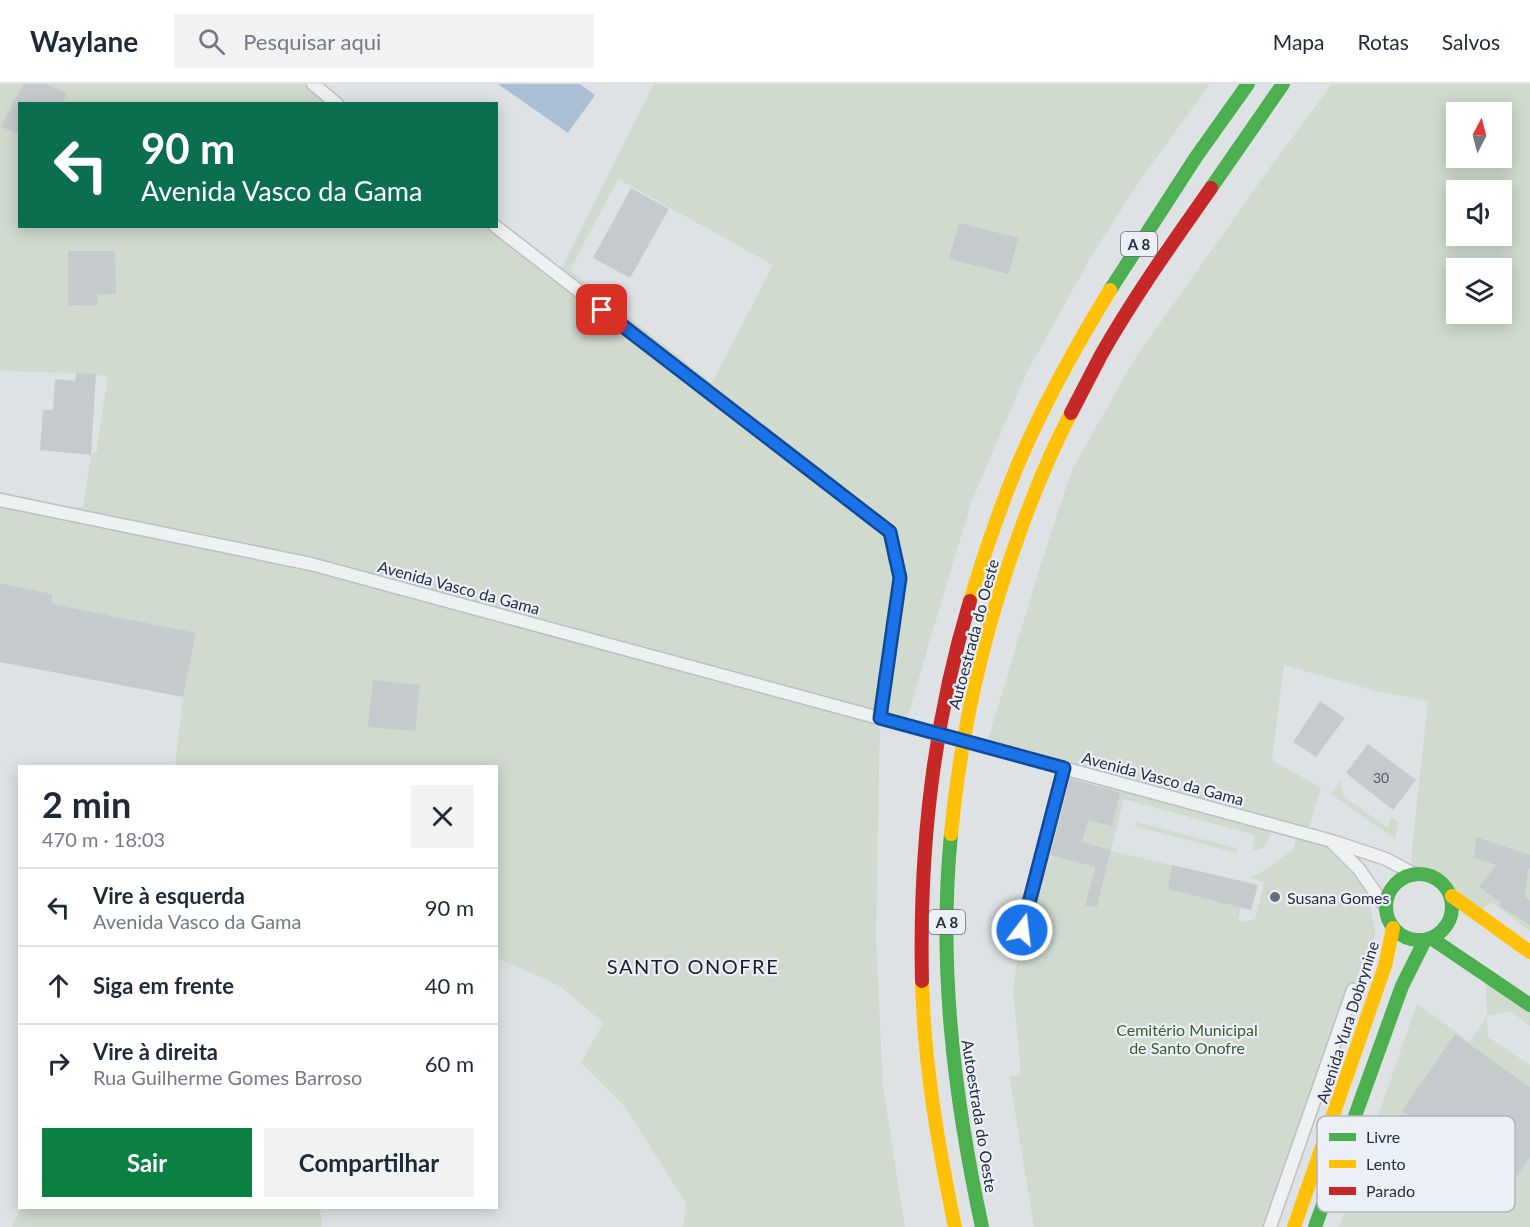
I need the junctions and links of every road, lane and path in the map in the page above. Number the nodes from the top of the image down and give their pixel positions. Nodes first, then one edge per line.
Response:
1 (313, 84) edge
2 (1283, 84) edge
3 (1297, 84) edge
4 (1244, 88) edge
5 (335, 102) edge
6 (1238, 150) junction
7 (498, 228) edge
8 (0, 500) edge
9 (880, 718) junction
10 (1064, 768) junction
11 (1332, 841) junction
12 (1414, 874) junction
13 (1452, 896) junction
14 (1386, 908) junction
15 (1394, 928) junction
16 (1022, 930) dead end
17 (1428, 939) junction
18 (1530, 952) edge
19 (1353, 990) dead end
20 (1530, 1005) edge
21 (1333, 1116) edge
22 (1355, 1116) edge
23 (1317, 1161) edge
24 (1320, 1212) edge
25 (955, 1227) edge
26 (982, 1227) edge
27 (1270, 1227) edge
28 (1294, 1227) edge
29 (1315, 1227) edge

1 - 5 street
2 - 6 main road, Autoestrada do Oeste / A 8
3 - 6 main road
4 - 25 main road, Autoestrada do Oeste / A 8
6 - 26 main road, Autoestrada do Oeste / A 8
7 - 9 street
8 - 9 street, Avenida Vasco da Gama
9 - 10 street, Avenida Vasco da Gama, bridge
10 - 11 street, Avenida Vasco da Gama
10 - 16 street
11 - 12 street, Avenida Vasco da Gama
11 - 14 street
12 - 13 main road
12 - 14 main road
13 - 17 main road
13 - 18 main road
14 - 15 main road
15 - 17 main road
15 - 21 main road, Avenida Yura Dobrynine
17 - 20 main road
17 - 22 main road
19 - 27 street
23 - 28 main road, Avenida Yura Dobrynine
24 - 29 main road

